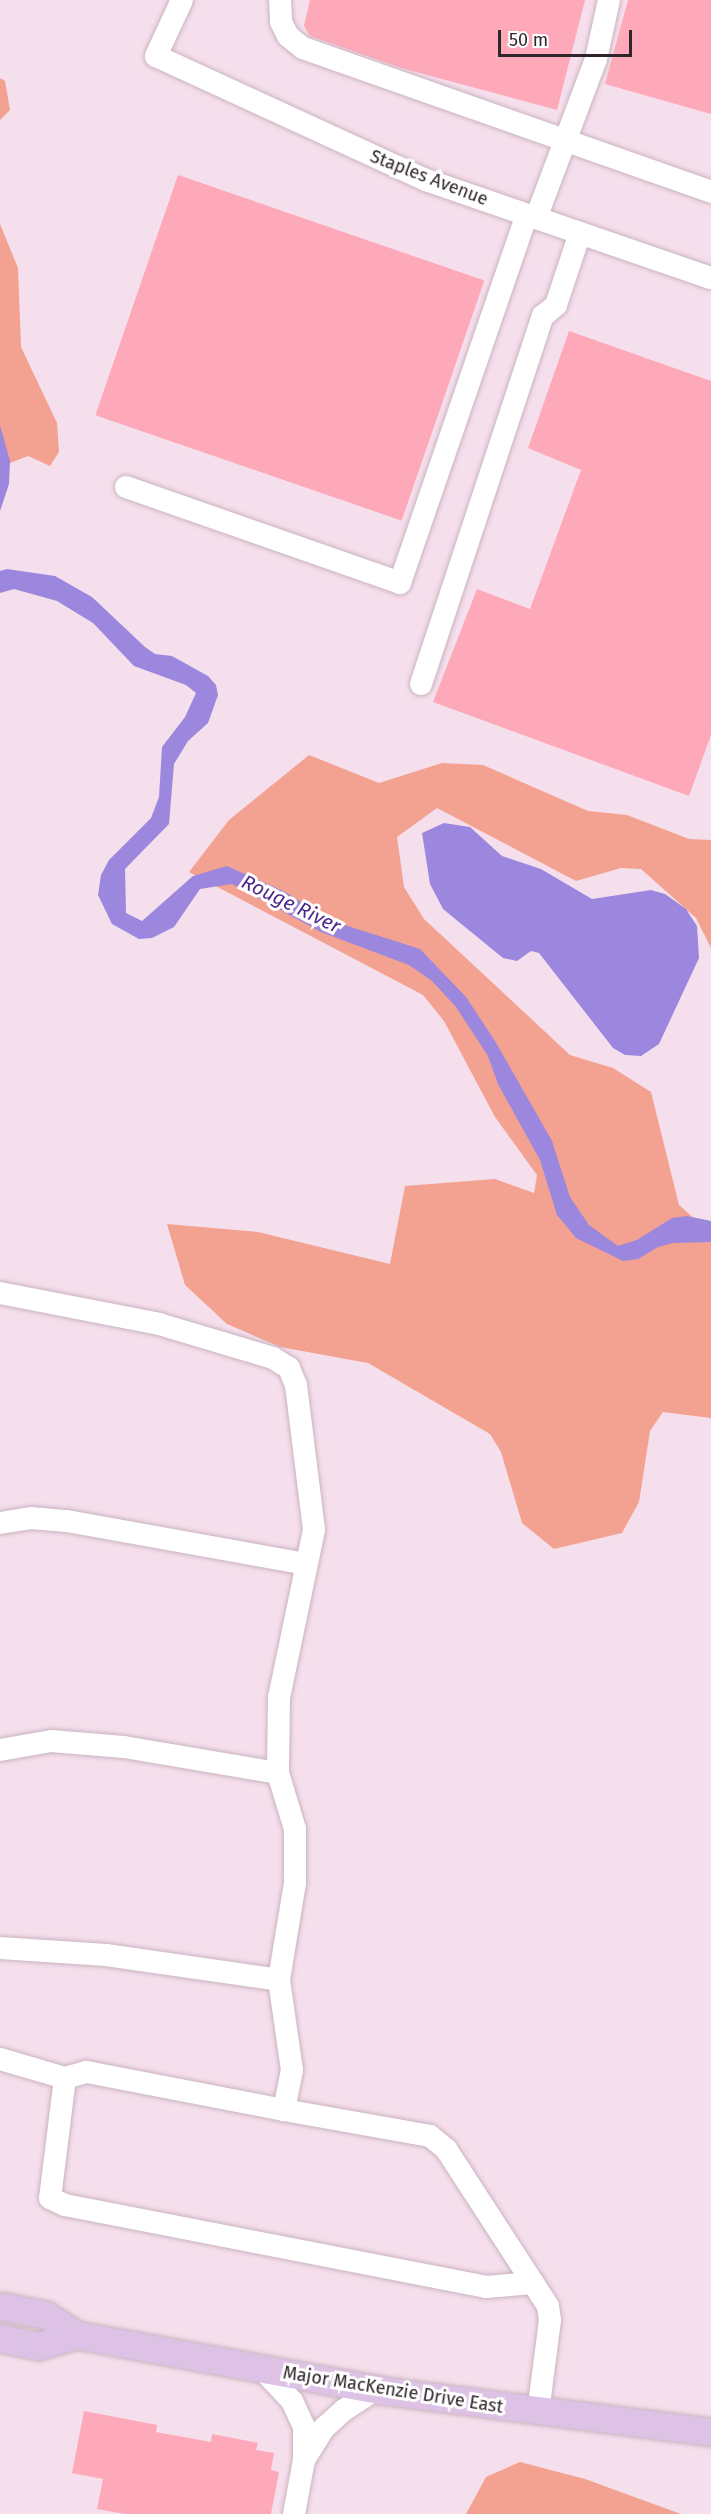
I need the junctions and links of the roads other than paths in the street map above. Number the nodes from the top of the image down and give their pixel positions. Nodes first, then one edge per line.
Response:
1 (182, 0) edge
2 (280, 0) edge
3 (609, 0) edge
4 (565, 140) junction
5 (711, 192) edge
6 (531, 216) junction
7 (580, 233) junction
8 (708, 271) edge
9 (126, 487) dead end
10 (421, 684) dead end
11 (0, 1293) edge
12 (0, 1523) edge
13 (306, 1564) junction
14 (0, 1750) edge
15 (278, 1773) junction
16 (0, 1948) edge
17 (279, 1980) junction
18 (0, 2059) edge
19 (65, 2078) junction
20 (284, 2110) junction
21 (533, 2283) junction
22 (0, 2306) edge
23 (77, 2335) junction
24 (0, 2338) edge
25 (262, 2369) junction
26 (375, 2390) junction
27 (538, 2412) junction
28 (711, 2432) edge
29 (304, 2460) junction
30 (294, 2514) edge

1 - 6 street, Staples Avenue
2 - 4 street
3 - 4 street
4 - 5 street
4 - 6 street
6 - 7 street, Staples Avenue
6 - 9 street
7 - 8 street, Staples Avenue
7 - 10 street
11 - 13 street
12 - 13 street
13 - 15 street
14 - 15 street
15 - 17 street
16 - 17 street
17 - 20 street
18 - 19 street
19 - 20 street
19 - 21 street
20 - 21 street
21 - 27 street
22 - 23 main road, Major MacKenzie Drive East
23 - 24 main road, Major MacKenzie Drive East
23 - 25 main road, Major MacKenzie Drive East
25 - 26 main road, Major MacKenzie Drive East
25 - 29 street
26 - 27 main road, Major MacKenzie Drive East
26 - 29 street
27 - 28 main road, Major MacKenzie Drive East
29 - 30 street

